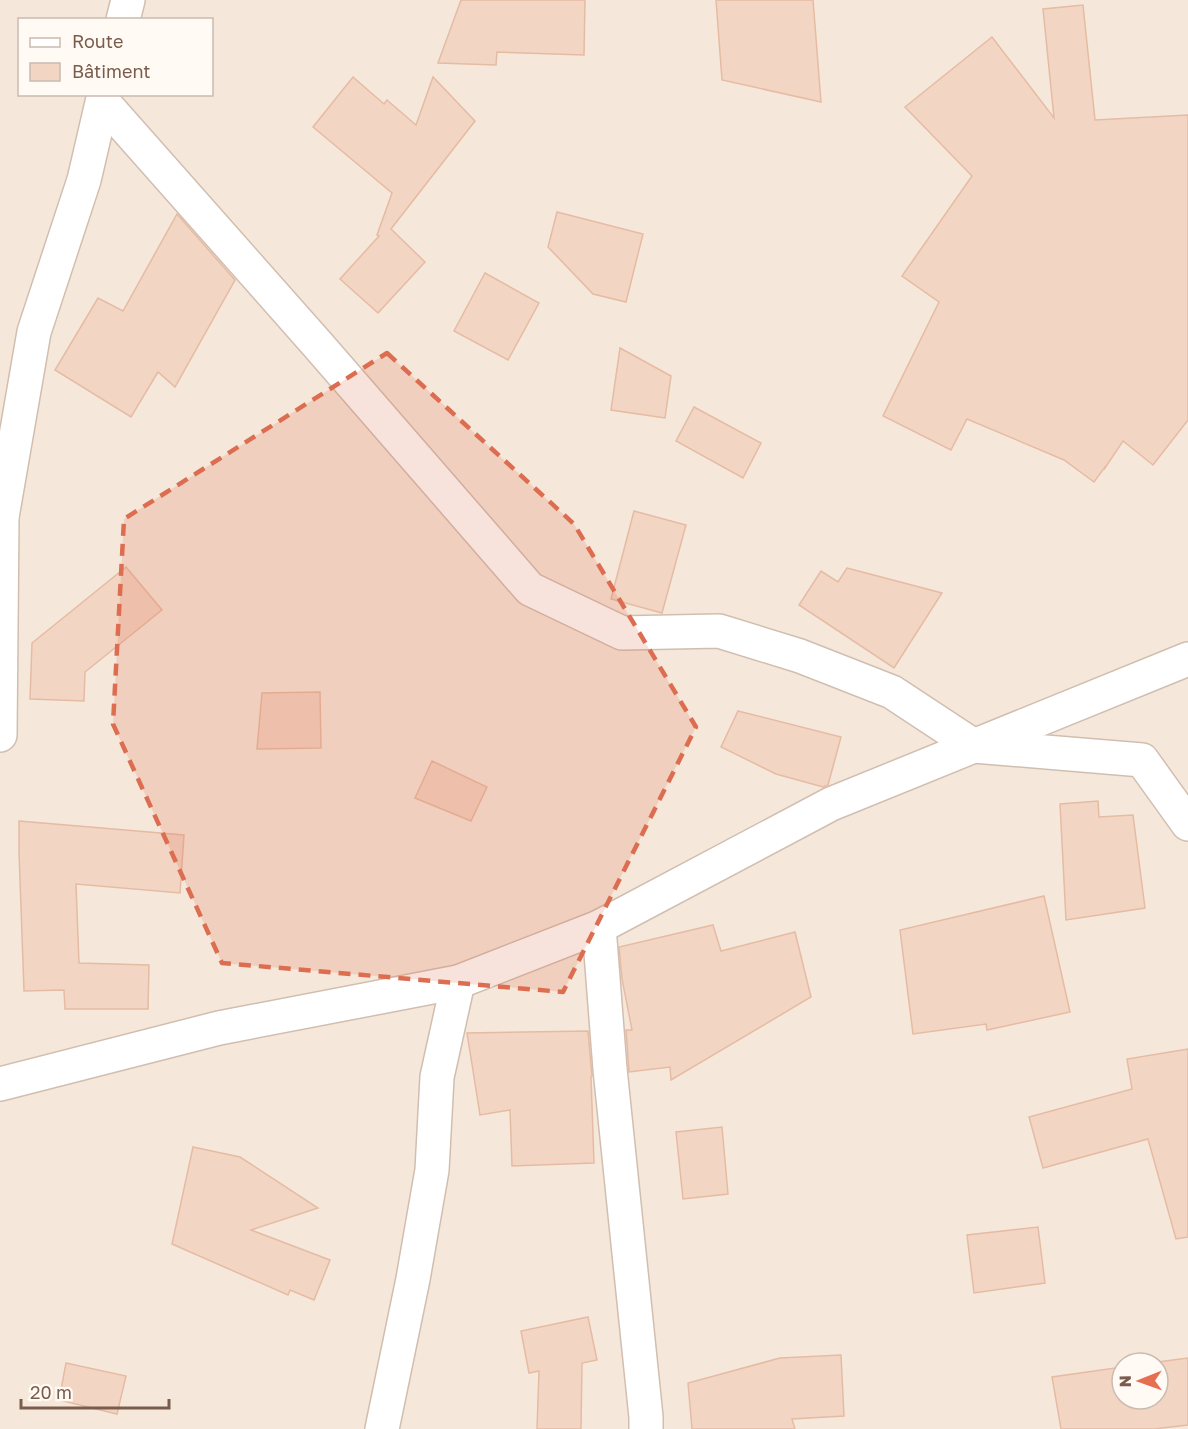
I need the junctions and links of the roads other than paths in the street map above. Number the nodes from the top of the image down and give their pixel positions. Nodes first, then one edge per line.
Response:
1 (128, 0) edge
2 (124, 18) edge
3 (104, 98) edge
4 (1, 518) edge
5 (1188, 659) edge
6 (0, 735) edge
7 (974, 746) junction
8 (1188, 824) edge
9 (599, 927) junction
10 (458, 982) junction
11 (0, 1084) edge
12 (382, 1429) edge
13 (646, 1429) edge

1 - 2 street
3 - 4 street
3 - 7 street
4 - 6 street
5 - 7 street
7 - 8 street
7 - 9 street
9 - 10 street
9 - 13 street
10 - 11 street
10 - 12 street

